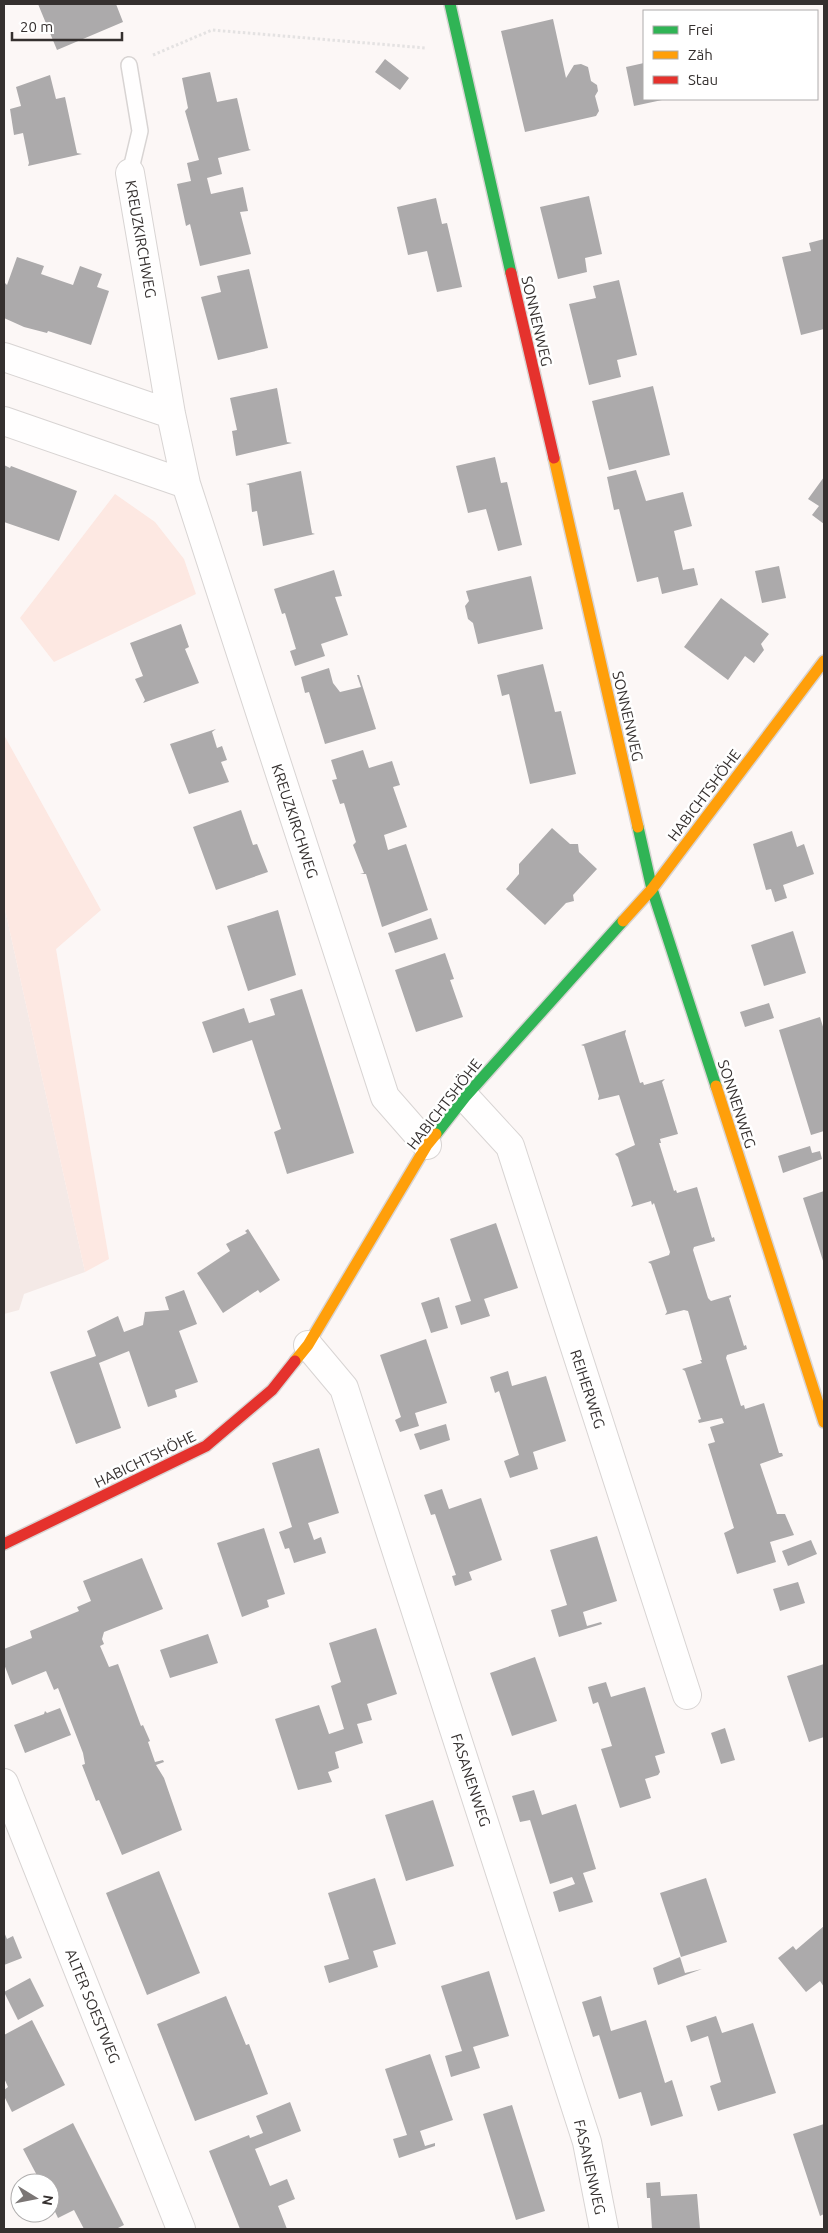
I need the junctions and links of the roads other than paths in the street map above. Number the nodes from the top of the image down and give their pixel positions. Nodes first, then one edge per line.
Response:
1 (450, 4) edge
2 (129, 65) road end
3 (130, 173) joint
4 (4, 358) edge
5 (171, 414) junction
6 (4, 421) edge
7 (186, 484) junction
8 (824, 661) edge
9 (652, 889) junction
10 (465, 1097) junction
11 (427, 1145) junction
12 (308, 1345) junction
13 (824, 1422) edge
14 (4, 1544) edge
15 (687, 1695) dead end
16 (4, 1783) edge
17 (181, 2229) edge
18 (604, 2229) edge

1 - 9 street, SONNENWEG
2 - 3 lane, KREUZKIRCHWEG
3 - 5 street, KREUZKIRCHWEG
4 - 5 street
5 - 7 street, KREUZKIRCHWEG
6 - 7 street
7 - 11 street, KREUZKIRCHWEG
8 - 9 street, HABICHTSHÖHE
9 - 10 street, HABICHTSHÖHE
9 - 13 street, SONNENWEG
10 - 11 street, HABICHTSHÖHE
10 - 15 street, REIHERWEG
11 - 12 street, HABICHTSHÖHE
12 - 14 street, HABICHTSHÖHE
12 - 18 street, FASANENWEG
16 - 17 street, ALTER SOESTWEG

